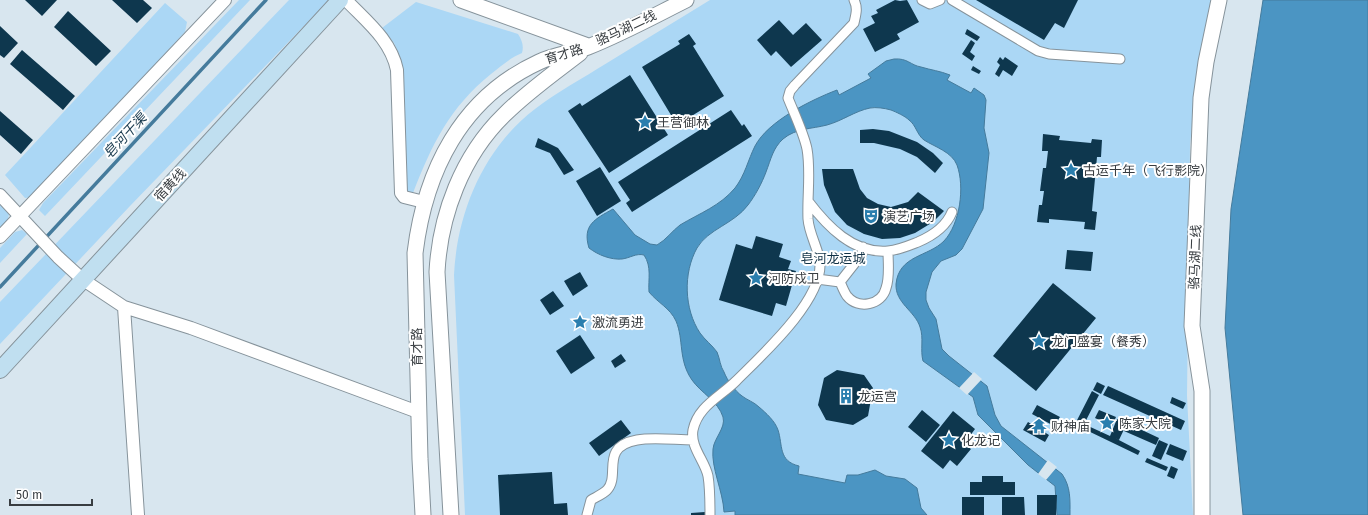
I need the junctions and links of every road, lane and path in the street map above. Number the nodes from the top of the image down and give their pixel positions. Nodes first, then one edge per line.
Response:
1 (225, 0) edge
2 (340, 0) edge
3 (346, 0) edge
4 (461, 0) edge
5 (686, 0) edge
6 (854, 0) edge
7 (922, 0) edge
8 (940, 0) edge
9 (952, 0) edge
10 (1219, 0) edge
11 (588, 46) junction
12 (1120, 60) dead end
13 (0, 195) edge
14 (808, 201) junction
15 (424, 202) junction
16 (952, 212) dead end
17 (21, 216) junction
18 (0, 237) edge
19 (863, 247) junction
20 (888, 251) junction
21 (817, 279) junction
22 (82, 280) junction
23 (840, 282) junction
24 (124, 307) junction
25 (0, 370) edge
26 (418, 412) junction
27 (693, 440) junction
28 (138, 515) edge
29 (423, 515) edge
30 (451, 515) edge
31 (587, 515) edge
32 (710, 515) edge
33 (1202, 515) edge

1 - 17 street
2 - 22 main road, 宿黄线
3 - 15 street
4 - 11 street
5 - 11 street, 骆马湖二线
6 - 14 street
7 - 8 street
9 - 12 street
10 - 33 street, 骆马湖二线
11 - 15 street, 育才路
11 - 30 street, 育才路
13 - 17 street
14 - 19 street
14 - 21 street
15 - 26 street, 育才路
16 - 20 street
17 - 18 street
17 - 22 street
19 - 20 street
19 - 23 street
20 - 23 street
21 - 23 street
21 - 27 street
22 - 24 street
22 - 25 main road, 宿黄线
24 - 26 street
24 - 28 street
26 - 29 street, 育才路
27 - 31 street
27 - 32 street

